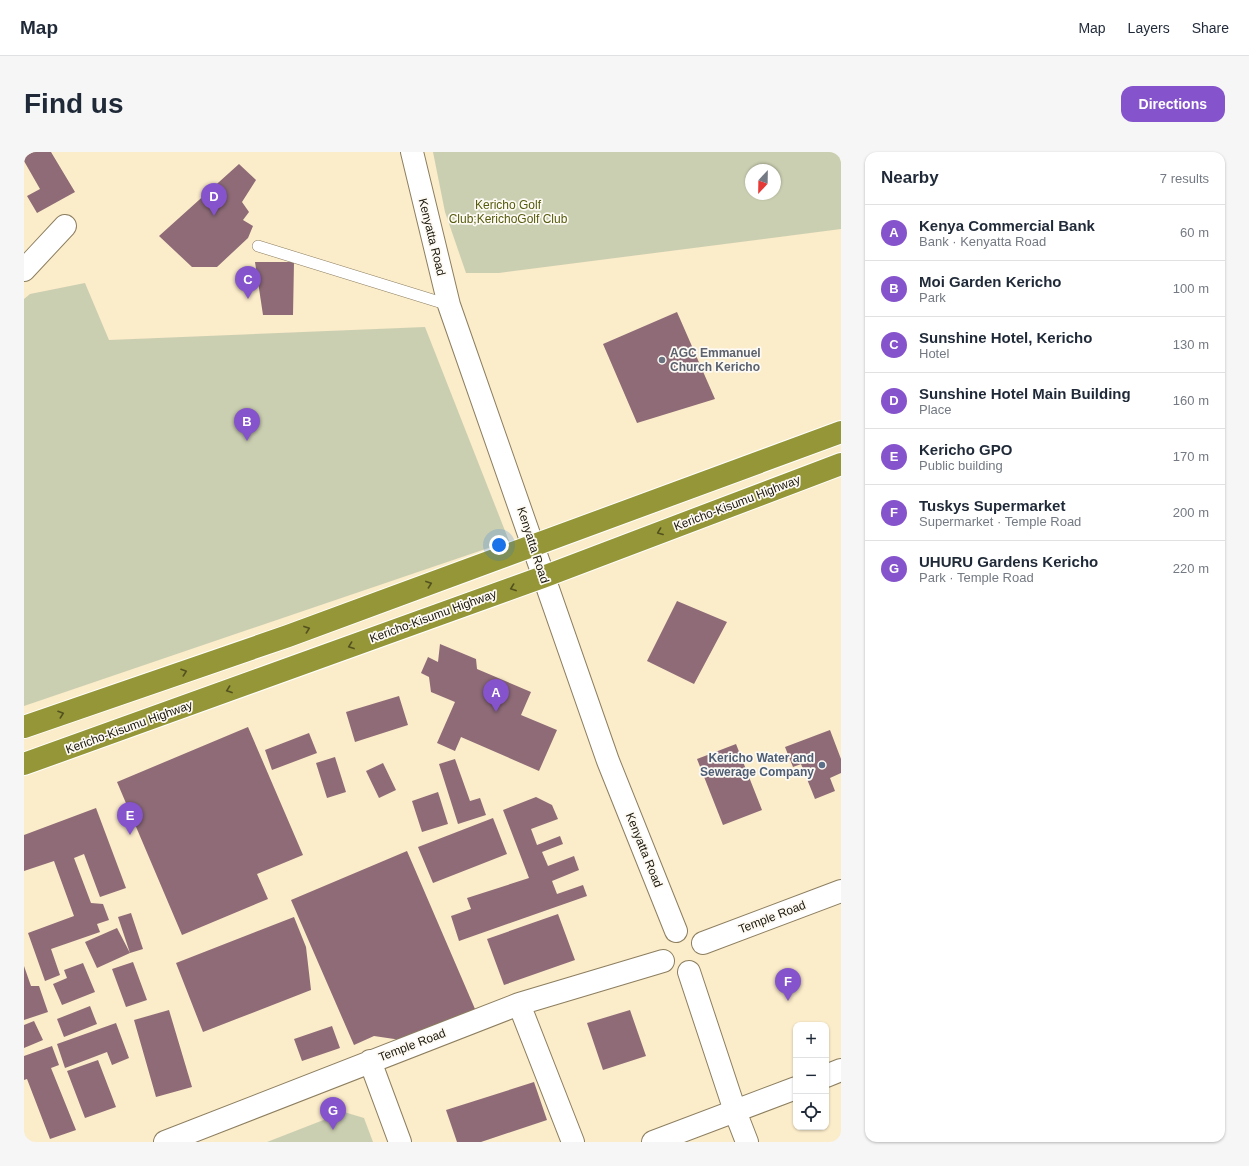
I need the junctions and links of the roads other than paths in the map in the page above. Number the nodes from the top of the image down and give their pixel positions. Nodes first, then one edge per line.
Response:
1 (412, 152) edge
2 (66, 226) dead end
3 (258, 246) dead end
4 (24, 270) edge
5 (449, 305) junction
6 (841, 432) edge
7 (841, 464) edge
8 (534, 546) junction
9 (543, 577) junction
10 (24, 727) edge
11 (24, 764) edge
12 (841, 891) edge
13 (676, 931) junction
14 (703, 943) junction
15 (664, 961) junction
16 (689, 972) junction
17 (519, 1004) junction
18 (370, 1061) junction
19 (841, 1070) edge
20 (829, 1075) edge
21 (793, 1089) edge
22 (735, 1111) junction
23 (165, 1142) edge
24 (400, 1142) edge
25 (573, 1142) edge
26 (653, 1142) edge
27 (747, 1142) edge

1 - 5 street, Kenyatta Road
2 - 4 street
3 - 5 lane
5 - 8 street, Kenyatta Road
6 - 8 highway
7 -> 9 highway, Kericho-Kisumu Highway
8 - 9 street, Kenyatta Road
10 -> 8 highway
9 -> 11 highway, Kericho-Kisumu Highway
9 - 13 street, Kenyatta Road
12 - 14 street, Temple Road
13 - 14 street
13 - 15 street
14 - 16 street
15 - 16 street
15 - 17 street, Temple Road
16 - 22 street
17 - 18 street, Temple Road
17 - 25 street
18 - 23 street, Temple Road
18 - 24 street
19 - 20 street
21 - 22 street
22 - 26 street
22 - 27 street

